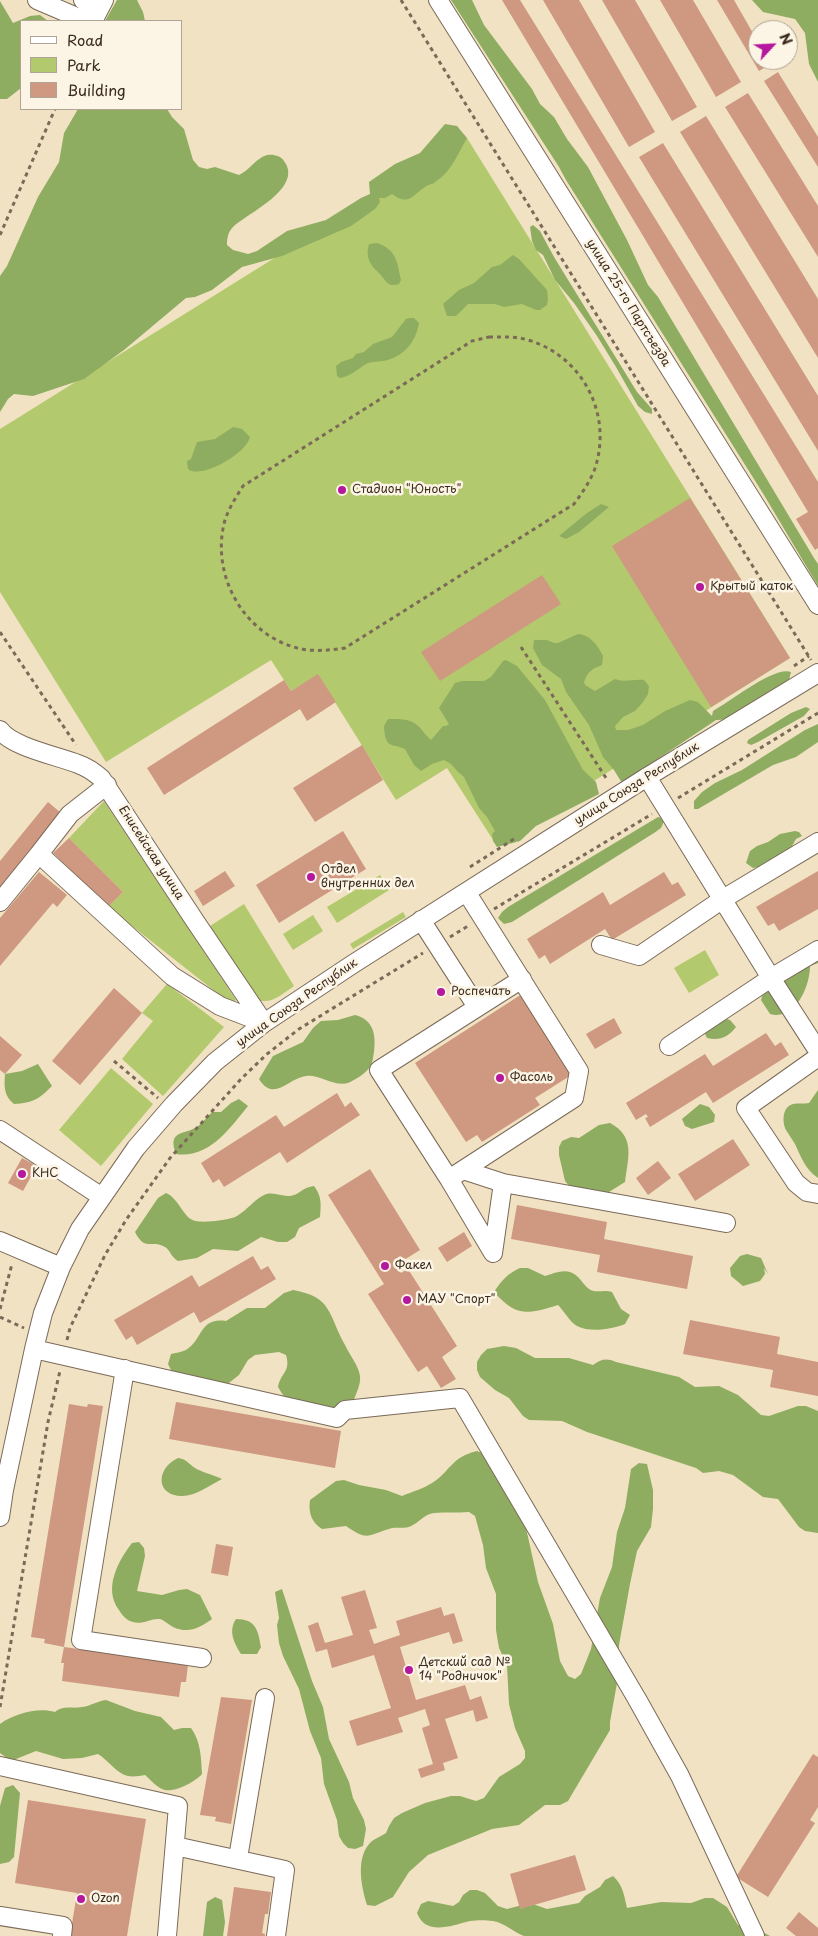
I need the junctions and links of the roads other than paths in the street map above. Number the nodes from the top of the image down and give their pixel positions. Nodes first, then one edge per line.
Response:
1 (37, 0) edge
2 (84, 0) edge
3 (438, 0) edge
4 (99, 10) edge
5 (84, 20) edge
6 (818, 605) edge
7 (816, 668) edge
8 (1, 734) edge
9 (647, 777) junction
10 (108, 785) junction
11 (818, 842) edge
12 (39, 854) junction
13 (467, 893) junction
14 (723, 899) junction
15 (0, 902) edge
16 (421, 920) junction
17 (601, 946) dead end
18 (818, 950) edge
19 (771, 978) junction
20 (522, 979) junction
21 (477, 1007) junction
22 (264, 1023) junction
23 (669, 1046) dead end
24 (818, 1051) edge
25 (818, 1057) edge
26 (0, 1130) edge
27 (456, 1175) junction
28 (503, 1183) junction
29 (818, 1194) edge
30 (102, 1197) junction
31 (726, 1223) dead end
32 (8, 1245) edge
33 (61, 1267) junction
34 (36, 1341) junction
35 (125, 1369) junction
36 (2, 1489) edge
37 (0, 1517) edge
38 (202, 1658) dead end
39 (265, 1698) dead end
40 (0, 1766) edge
41 (175, 1846) junction
42 (238, 1858) junction
43 (0, 1916) edge
44 (62, 1936) edge
45 (167, 1936) edge
46 (276, 1936) edge
47 (755, 1936) edge

1 - 5 street
2 - 4 street
3 - 6 street, улица 25-го Партсъезда
7 - 9 street, улица Союза Республик
8 - 10 street, Енисейская улица
9 - 13 street, улица Союза Республик
9 - 14 street
10 - 12 street
10 - 22 street, Енисейская улица
11 - 14 street
12 - 15 street
12 - 22 street
13 - 16 street, улица Союза Республик
13 - 20 street
14 - 17 street
14 - 19 street
16 - 21 street
16 - 22 street, улица Союза Республик
18 - 19 street
19 - 23 street
19 - 24 street
20 - 21 street
20 - 27 street
21 - 27 street
22 - 30 street, улица Союза Республик
25 - 29 street
26 - 30 street
27 - 28 street
27 - 28 street
28 - 31 street
30 - 33 street, улица Союза Республик
32 - 33 street
33 - 34 street, улица Союза Республик
34 - 35 street
34 - 36 street, улица Союза Республик
35 - 38 street
35 - 47 street
36 - 37 street, улица Союза Республик
39 - 42 street
40 - 41 street
41 - 42 street
41 - 45 street
42 - 46 street
43 - 44 street

